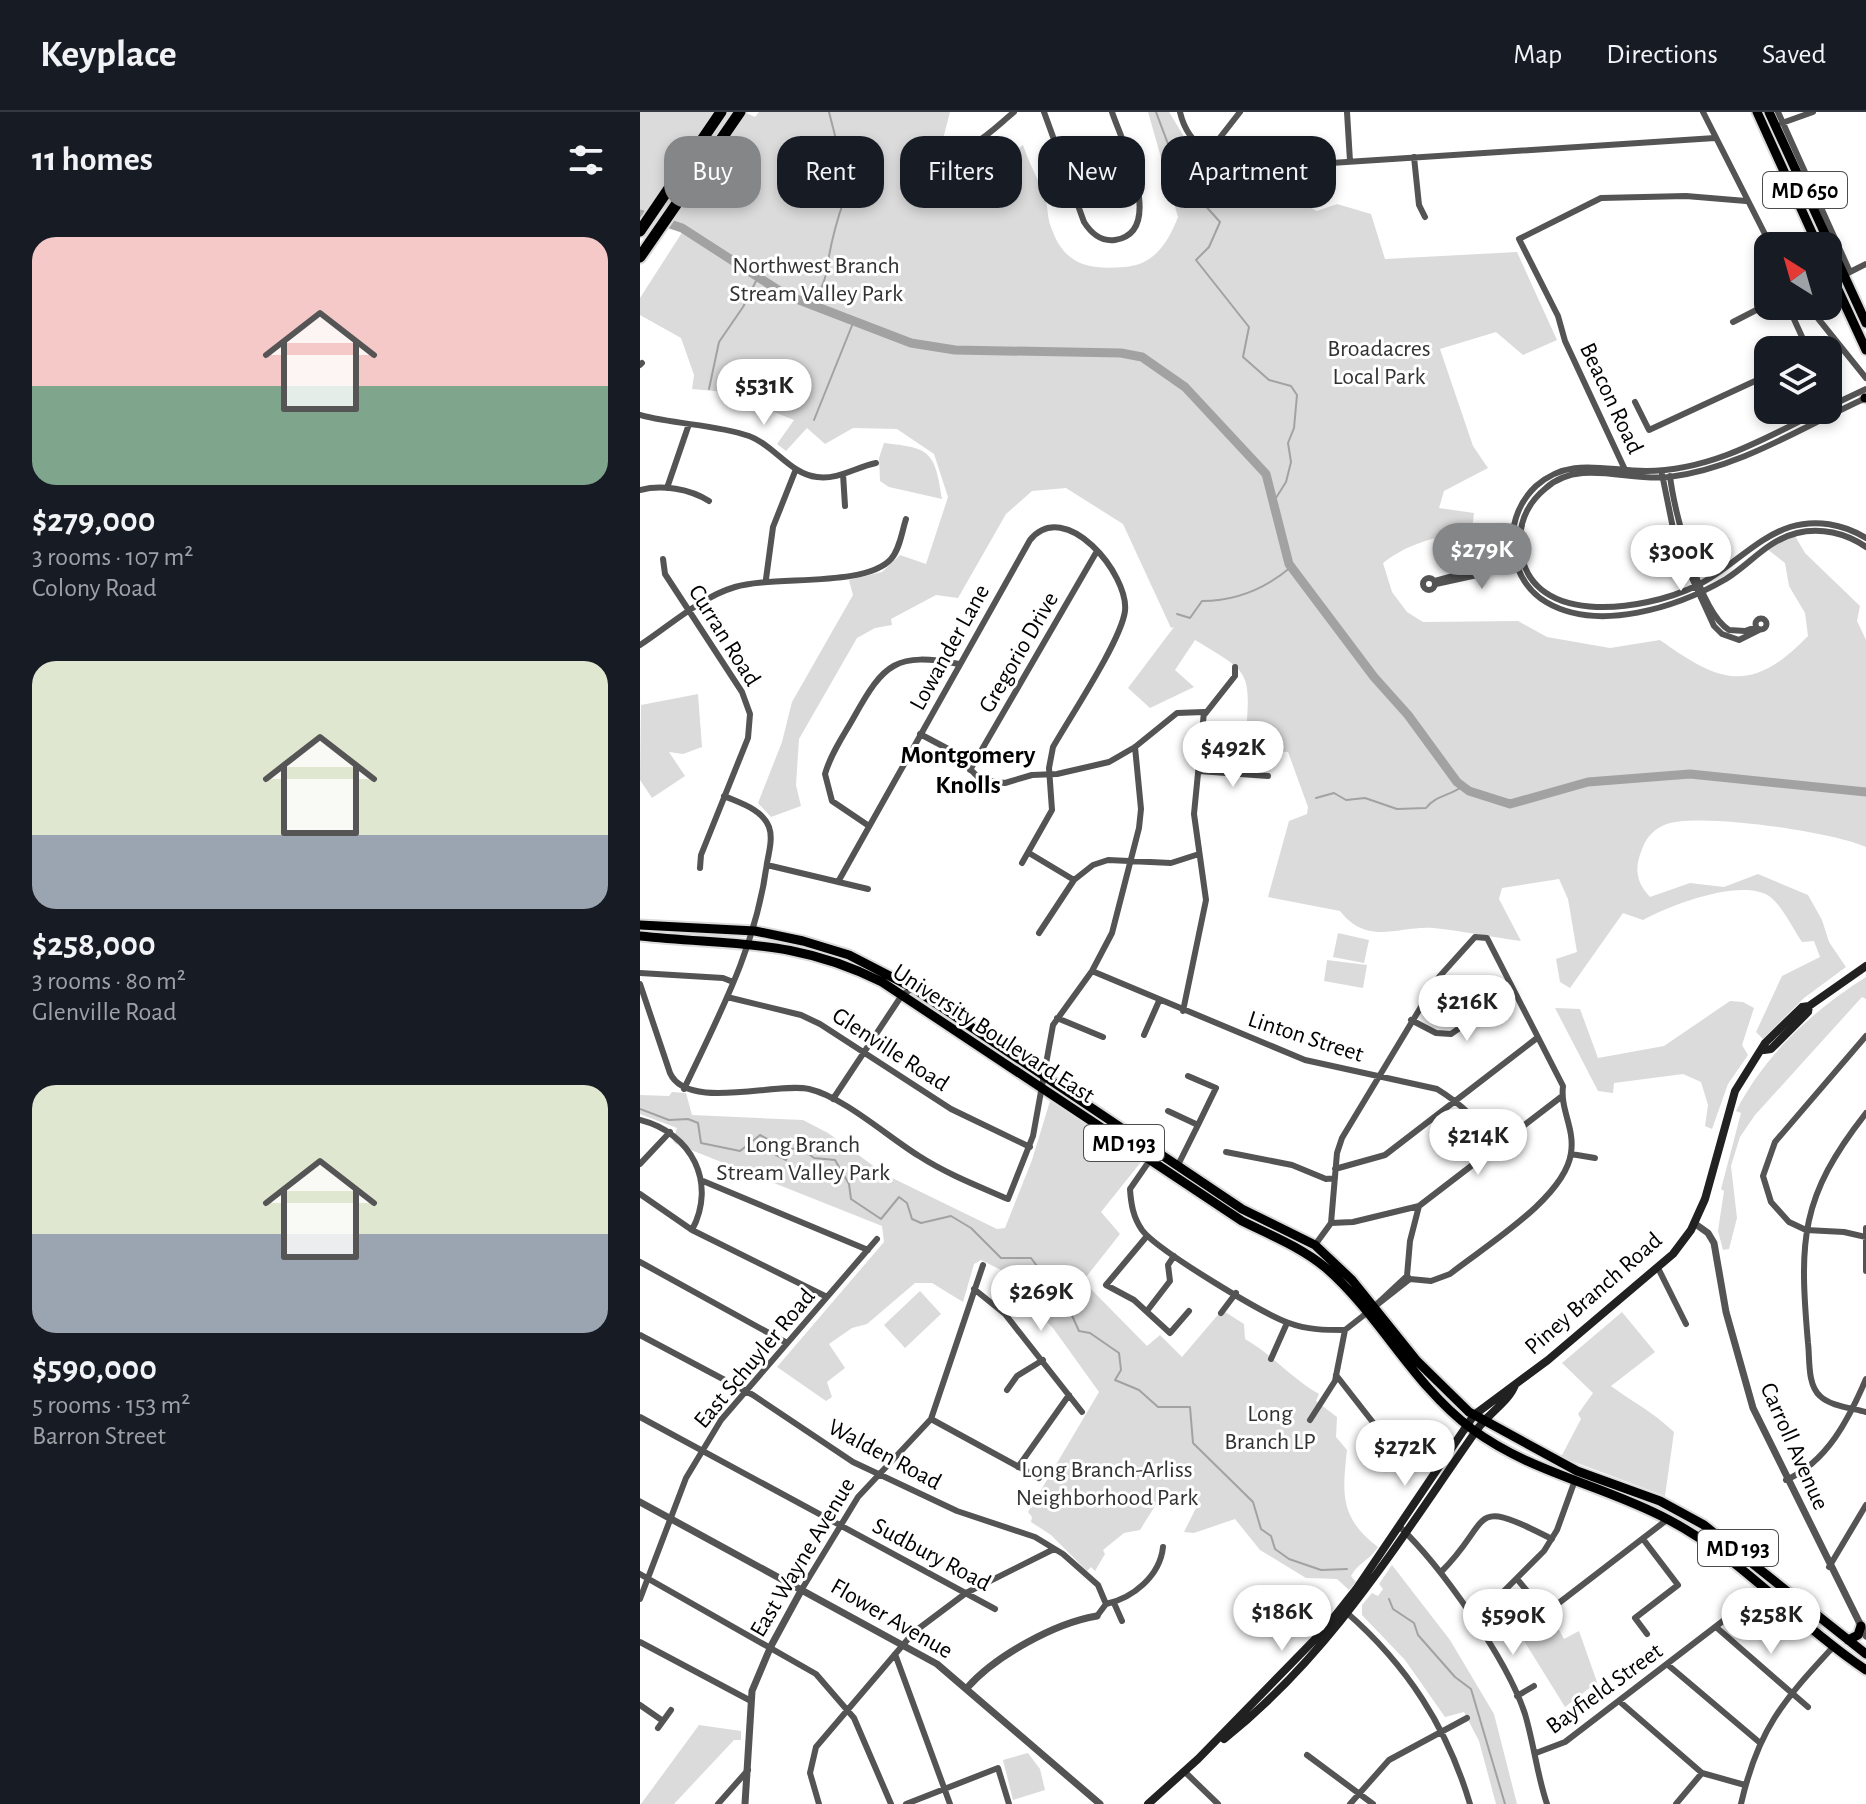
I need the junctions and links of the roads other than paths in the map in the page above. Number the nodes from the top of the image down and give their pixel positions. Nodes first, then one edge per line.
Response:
1 (721, 112) edge
2 (740, 112) edge
3 (1014, 112) edge
4 (1044, 112) edge
5 (1112, 112) edge
6 (1180, 112) edge
7 (1240, 112) edge
8 (1347, 112) edge
9 (1703, 112) edge
10 (1757, 112) edge
11 (1769, 112) edge
12 (1778, 112) edge
13 (1813, 112) edge
14 (1782, 123) junction
15 (985, 136) edge
16 (1191, 136) edge
17 (1221, 136) edge
18 (1715, 138) junction
19 (1414, 157) junction
20 (1350, 161) junction
21 (1336, 162) edge
22 (1746, 201) junction
23 (1425, 217) dead end
24 (640, 231) edge
25 (1763, 232) edge
26 (1812, 232) edge
27 (640, 257) edge
28 (1866, 264) edge
29 (1848, 274) junction
30 (1842, 277) edge
31 (1842, 298) edge
32 (1754, 311) edge
33 (1819, 320) edge
34 (1733, 322) dead end
35 (1866, 323) edge
36 (1866, 350) edge
37 (1866, 378) edge
38 (1754, 381) edge
39 (1866, 396) edge
40 (1635, 402) dead end
41 (1842, 403) edge
42 (640, 415) edge
43 (689, 424) junction
44 (1793, 424) edge
45 (876, 463) dead end
46 (796, 469) junction
47 (843, 474) junction
48 (1627, 474) junction
49 (1666, 474) junction
50 (667, 488) junction
51 (640, 490) edge
52 (709, 501) dead end
53 (845, 506) dead end
54 (906, 519) dead end
55 (1866, 538) edge
56 (1866, 547) edge
57 (1097, 551) junction
58 (663, 559) dead end
59 (1519, 562) junction
60 (766, 579) junction
61 (1435, 582) dead end
62 (1700, 588) junction
63 (690, 612) junction
64 (1758, 628) dead end
65 (640, 645) edge
66 (959, 664) junction
67 (1235, 667) dead end
68 (1205, 714) junction
69 (920, 734) junction
70 (1135, 747) junction
71 (970, 770) junction
72 (1199, 771) junction
73 (1050, 774) junction
74 (1268, 776) dead end
75 (724, 796) junction
76 (869, 826) junction
77 (1029, 853) junction
78 (1199, 854) junction
79 (1022, 863) dead end
80 (1130, 864) junction
81 (767, 865) junction
82 (700, 868) dead end
83 (1074, 880) junction
84 (838, 882) junction
85 (868, 889) dead end
86 (640, 925) edge
87 (755, 931) junction
88 (1039, 933) dead end
89 (640, 936) edge
90 (750, 943) junction
91 (1866, 966) edge
92 (1092, 971) junction
93 (640, 973) edge
94 (733, 982) junction
95 (640, 984) edge
96 (913, 988) junction
97 (1513, 991) junction
98 (902, 995) junction
99 (727, 997) junction
100 (1159, 1001) junction
101 (1183, 1011) junction
102 (1057, 1018) junction
103 (1411, 1020) junction
104 (1144, 1035) dead end
105 (1866, 1036) edge
106 (1103, 1037) dead end
107 (1537, 1038) junction
108 (865, 1051) junction
109 (1188, 1076) dead end
110 (1045, 1077) junction
111 (1379, 1077) junction
112 (1043, 1088) junction
113 (684, 1089) junction
114 (1561, 1097) junction
115 (833, 1099) junction
116 (1456, 1099) junction
117 (1168, 1111) dead end
118 (1866, 1113) edge
119 (640, 1120) edge
120 (1198, 1125) junction
121 (670, 1132) junction
122 (1497, 1146) junction
123 (1030, 1147) junction
124 (1226, 1152) dead end
125 (1571, 1154) junction
126 (1595, 1158) dead end
127 (1150, 1160) junction
128 (640, 1164) edge
129 (1178, 1165) junction
130 (1335, 1169) junction
131 (1335, 1178) junction
132 (703, 1181) junction
133 (640, 1194) edge
134 (1419, 1206) junction
135 (1331, 1223) junction
136 (1694, 1223) junction
137 (1866, 1228) edge
138 (692, 1230) junction
139 (1806, 1230) junction
140 (1147, 1236) junction
141 (1865, 1237) edge
142 (877, 1239) dead end
143 (1315, 1245) junction
144 (868, 1250) junction
145 (1174, 1256) junction
146 (640, 1262) edge
147 (983, 1265) dead end
148 (1658, 1268) junction
149 (1866, 1271) edge
150 (1408, 1277) junction
151 (974, 1289) junction
152 (1236, 1293) junction
153 (827, 1297) junction
154 (1372, 1308) junction
155 (1147, 1311) junction
156 (1189, 1311) dead end
157 (1221, 1313) dead end
158 (1287, 1323) junction
159 (1686, 1324) dead end
160 (1345, 1330) junction
161 (640, 1335) edge
162 (787, 1343) junction
163 (1271, 1359) dead end
164 (1043, 1360) junction
165 (1336, 1375) junction
166 (1866, 1379) edge
167 (1007, 1390) dead end
168 (745, 1391) junction
169 (1069, 1395) junction
170 (1852, 1408) junction
171 (1082, 1412) dead end
172 (1866, 1412) edge
173 (640, 1417) edge
174 (1478, 1418) junction
175 (931, 1419) junction
176 (1310, 1420) dead end
177 (1466, 1424) junction
178 (1475, 1431) junction
179 (701, 1450) junction
180 (1018, 1467) junction
181 (1386, 1469) dead end
182 (878, 1474) junction
183 (1039, 1478) dead end
184 (1786, 1480) junction
185 (1574, 1483) junction
186 (640, 1502) edge
187 (1866, 1505) edge
188 (671, 1518) junction
189 (1668, 1519) junction
190 (1856, 1521) junction
191 (840, 1525) junction
192 (1399, 1526) junction
193 (1866, 1526) edge
194 (1407, 1533) junction
195 (1552, 1539) junction
196 (1643, 1539) junction
197 (1163, 1547) dead end
198 (1054, 1549) junction
199 (1829, 1567) junction
200 (1441, 1572) junction
201 (640, 1574) edge
202 (648, 1578) junction
203 (1517, 1579) junction
204 (1766, 1588) junction
205 (802, 1589) junction
206 (966, 1593) junction
207 (640, 1599) edge
208 (1110, 1604) junction
209 (995, 1609) dead end
210 (1345, 1612) junction
211 (1097, 1616) joint
212 (1122, 1621) dead end
213 (1474, 1621) junction
214 (1861, 1626) junction
215 (1716, 1627) junction
216 (1647, 1634) dead end
217 (1866, 1636) edge
218 (1848, 1640) junction
219 (640, 1642) edge
220 (903, 1645) junction
221 (771, 1646) junction
222 (1834, 1646) junction
223 (895, 1654) junction
224 (1866, 1654) edge
225 (1668, 1665) junction
226 (1866, 1670) edge
227 (1534, 1686) dead end
228 (967, 1688) junction
229 (1791, 1693) junction
230 (1517, 1696) junction
231 (751, 1701) junction
232 (1619, 1701) junction
233 (640, 1705) edge
234 (1808, 1707) dead end
235 (847, 1708) junction
236 (671, 1710) dead end
237 (1467, 1718) dead end
238 (663, 1721) junction
239 (658, 1728) dead end
240 (1443, 1730) junction
241 (1759, 1742) junction
242 (1536, 1753) junction
243 (1307, 1755) dead end
244 (748, 1770) junction
245 (1185, 1772) junction
246 (1702, 1773) junction
247 (1745, 1785) junction
248 (944, 1789) junction
249 (1358, 1793) junction
250 (718, 1804) edge
251 (745, 1804) edge
252 (819, 1804) edge
253 (891, 1804) edge
254 (906, 1804) edge
255 (950, 1804) edge
256 (1009, 1804) edge
257 (1100, 1804) edge
258 (1148, 1804) edge
259 (1218, 1804) edge
260 (1350, 1804) edge
261 (1373, 1804) edge
262 (1470, 1804) edge
263 (1547, 1804) edge
264 (1676, 1804) edge
265 (1741, 1804) edge

1 - 24 highway
2 - 27 highway
3 - 15 street
4 - 5 street
6 - 16 street
7 - 17 street
8 - 20 street
9 - 18 street
10 - 26 main road, MD 650
11 - 29 main road, MD 650
12 - 14 street
13 - 14 street
14 - 29 street
18 - 19 street
18 - 22 street
19 - 20 street
19 - 23 street
20 - 21 street
22 - 25 street
22 - 48 street, Beacon Road
28 - 29 street
29 - 30 street
29 - 35 main road, MD 650
31 - 36 main road
32 - 34 street
33 - 37 street
38 - 40 street
39 - 41 street
39 - 49 street
42 - 43 street
43 - 46 street
43 - 50 street
44 - 49 street
45 - 47 street
46 - 47 street
46 - 60 street
47 - 53 street
48 - 49 street
48 - 59 street
49 - 62 street, Beacon Road
50 - 51 street
50 - 52 street
54 - 60 street
55 - 62 street
56 - 62 street
57 - 66 street, Lowander Lane
57 - 71 street, Gregorio Drive
57 - 73 street
58 - 63 street, Curran Road
59 - 61 street
59 - 62 street
60 - 63 street
62 - 64 street, Beacon Road
63 - 65 street
63 - 75 street, Curran Road
66 - 69 street, Lowander Lane
66 - 76 street
67 - 68 street
68 - 70 street
68 - 72 street
69 - 71 street
69 - 76 street, Lowander Lane
70 - 73 street
70 - 80 street
71 - 73 street
72 - 74 street
72 - 78 street
73 - 77 street
75 - 81 street
75 - 82 street, Curran Road
76 - 84 street, Lowander Lane
77 - 79 street
77 - 83 street
78 - 80 street
78 - 101 street
80 - 83 street
80 - 92 street
81 - 84 street
81 - 87 street
83 - 88 street
84 - 85 street
86 - 87 main road, University Boulevard East / MD 193
87 - 90 street
87 - 96 main road, University Boulevard East / MD 193
89 - 90 main road, University Boulevard East / MD 193
90 - 94 street
90 - 98 main road, University Boulevard East / MD 193
91 - 136 main road, Piney Branch Road
92 - 100 street, Linton Street
92 - 102 street
93 - 94 street
94 - 99 street
95 - 113 street
96 - 98 street
96 - 110 main road, University Boulevard East / MD 193
97 - 103 street
97 - 103 street
97 - 107 street
98 - 108 street
98 - 112 main road, University Boulevard East / MD 193
99 - 108 street, Glenville Road
99 - 113 street
100 - 101 street, Linton Street
100 - 104 street
101 - 111 street, Linton Street
102 - 106 street
102 - 110 street
103 - 111 street
105 - 139 street
107 - 114 street
107 - 116 street
108 - 115 street
108 - 123 street, Glenville Road
109 - 120 street
110 - 112 street
110 - 129 main road, University Boulevard East / MD 193
111 - 116 street, Linton Street
111 - 130 street
112 - 123 street
112 - 127 main road, University Boulevard East / MD 193
113 - 115 street
114 - 122 street
114 - 125 street
115 - 123 street
116 - 122 street, Linton Street
116 - 130 street
117 - 120 street
118 - 139 street
119 - 121 street
120 - 129 street
121 - 128 street
121 - 132 street
122 - 134 street
124 - 131 street
125 - 126 street
125 - 150 street
127 - 140 street
127 - 154 main road, University Boulevard East / MD 193
129 - 143 main road, University Boulevard East / MD 193
130 - 131 street
131 - 135 street
132 - 138 street
132 - 144 street
133 - 138 street
134 - 135 street
134 - 150 street
135 - 143 street
136 - 148 main road, Piney Branch Road
136 - 184 street, Carroll Avenue
137 - 141 street
138 - 153 street
139 - 141 street
139 - 170 street
140 - 145 street
140 - 155 street
141 - 149 street
142 - 144 street, East Schuyler Road
143 - 154 main road, University Boulevard East / MD 193
144 - 153 street, East Schuyler Road
145 - 152 street
145 - 155 street
146 - 162 street
147 - 151 street, East Wayne Avenue
148 - 159 street
148 - 174 main road, Piney Branch Road
150 - 154 street
151 - 164 street
151 - 175 street, East Wayne Avenue
152 - 157 street
152 - 158 street
153 - 162 street, East Schuyler Road
154 - 160 street
154 - 174 main road, University Boulevard East / MD 193
154 - 177 main road, University Boulevard East / MD 193
155 - 156 street
158 - 160 street
158 - 163 street
160 - 165 street
161 - 168 street, Walden Road
162 - 168 street, East Schuyler Road
164 - 167 street
164 - 169 street
165 - 176 street
165 - 181 street
166 - 170 street
168 - 179 street, East Schuyler Road
168 - 182 street, Walden Road
169 - 171 street
169 - 180 street
170 - 172 street
170 - 184 street
173 - 179 street, Sudbury Road
174 - 177 main road, Piney Branch Road
174 - 178 main road, Piney Branch Road
174 - 218 main road, University Boulevard East / MD 193
175 - 180 street
175 - 182 street, East Wayne Avenue
177 - 178 main road, University Boulevard East / MD 193
177 - 192 main road, Piney Branch Road
178 - 185 main road, University Boulevard East / MD 193
178 - 194 main road, Piney Branch Road
179 - 188 street, East Schuyler Road
179 - 191 street, Sudbury Road
180 - 183 street
182 - 191 street, East Wayne Avenue
182 - 198 street, Walden Road
184 - 199 street, Carroll Avenue
185 - 189 main road, University Boulevard East / MD 193
185 - 195 street
186 - 188 street, Flower Avenue
187 - 190 street
188 - 202 street, East Schuyler Road
188 - 205 street, Flower Avenue
189 - 196 street
189 - 204 main road, University Boulevard East / MD 193
190 - 193 street
190 - 199 street
191 - 205 street, East Wayne Avenue
191 - 206 street, Sudbury Road
192 - 194 street
192 - 210 main road, Piney Branch Road
194 - 200 street
194 - 210 main road, Piney Branch Road
195 - 200 street
195 - 203 street
196 - 203 street
196 - 216 street
197 - 208 street
198 - 206 street
198 - 208 street, Walden Road
199 - 214 street, Carroll Avenue
200 - 213 street
201 - 202 street
202 - 207 street, East Schuyler Road
202 - 221 street
203 - 213 street
204 - 215 street, Bayfield Street
204 - 222 main road, University Boulevard East / MD 193
205 - 220 street, Flower Avenue
205 - 221 street, East Wayne Avenue
206 - 209 street, Sudbury Road
206 - 220 street
208 - 211 street
208 - 212 street, Walden Road
210 - 240 street
210 - 245 main road, Piney Branch Road
211 - 228 street
213 - 230 street
214 - 217 street, Carroll Avenue
214 - 218 main road
215 - 225 street, Bayfield Street
215 - 229 street
218 - 224 main road, University Boulevard East / MD 193
219 - 231 street
220 - 223 street
220 - 228 street, Flower Avenue
221 - 231 street, East Wayne Avenue
221 - 235 street
222 - 226 main road, University Boulevard East / MD 193
222 - 229 street
223 - 235 street
223 - 248 street
225 - 232 street, Bayfield Street
225 - 241 street
227 - 230 street
228 - 257 street, Flower Avenue
229 - 234 street
229 - 241 street
230 - 242 street
231 - 244 street, East Wayne Avenue
232 - 242 street, Bayfield Street
232 - 246 street
233 - 238 street
235 - 252 street
235 - 253 street
236 - 238 street
237 - 240 street
238 - 239 street
240 - 249 street
240 - 262 street
241 - 247 street
242 - 263 street
243 - 249 street
244 - 250 street
244 - 251 street, East Wayne Avenue
245 - 258 main road, Piney Branch Road
245 - 259 street
246 - 247 street
246 - 264 street
247 - 265 street
248 - 254 street
248 - 255 street
248 - 256 street
249 - 260 street
249 - 261 street

